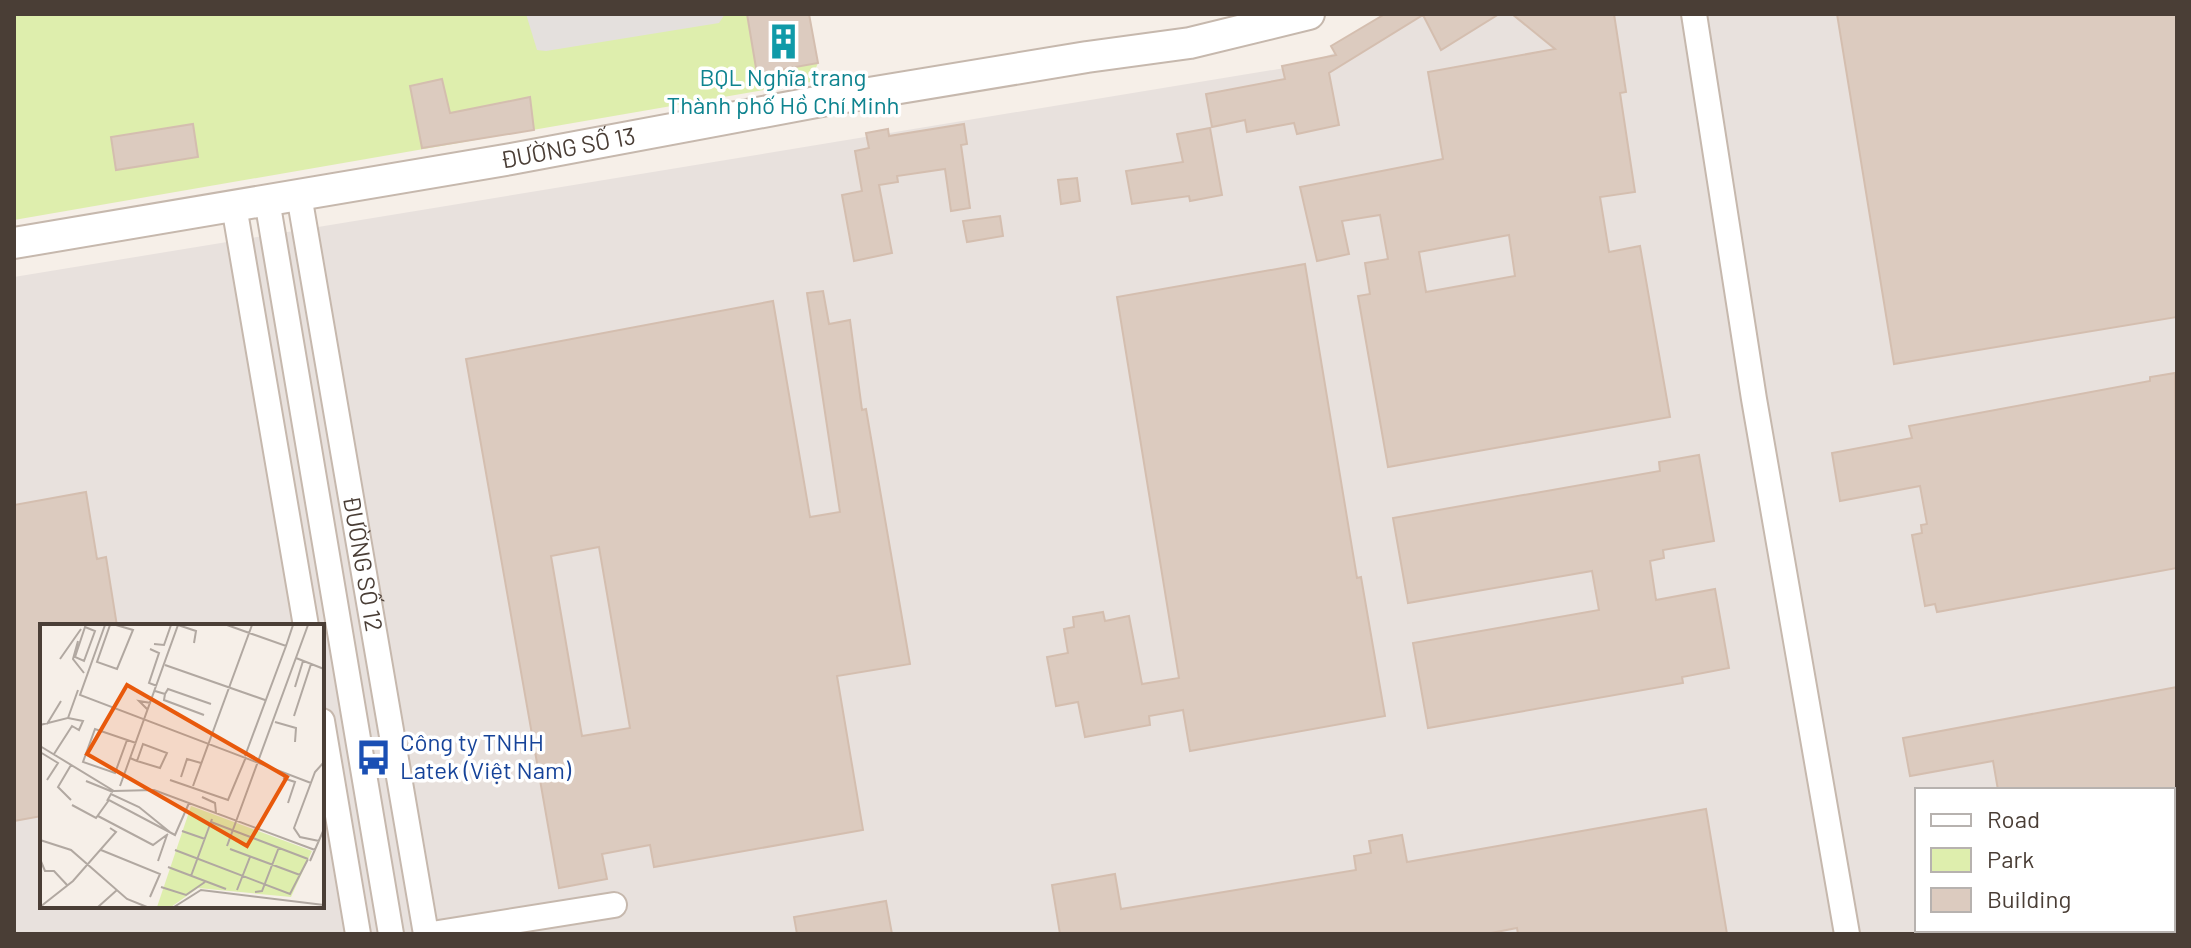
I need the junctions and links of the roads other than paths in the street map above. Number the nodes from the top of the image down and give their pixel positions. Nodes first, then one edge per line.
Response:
1 (1309, 14) edge
2 (1694, 14) edge
3 (299, 195) junction
4 (267, 200) junction
5 (234, 206) junction
6 (14, 243) edge
7 (306, 624) edge
8 (324, 733) edge
9 (614, 905) dead end
10 (358, 934) edge
11 (391, 934) edge
12 (426, 934) edge
13 (432, 934) edge
14 (1847, 934) edge

1 - 3 street, ĐƯỜNG SỐ 13
2 - 14 street
3 - 4 street, ĐƯỜNG SỐ 13
3 - 12 street, ĐƯỜNG SỐ 12
4 - 5 street, ĐƯỜNG SỐ 13
4 - 11 street, ĐƯỜNG SỐ 12
5 - 6 street, ĐƯỜNG SỐ 13
5 - 7 street
8 - 10 street
9 - 13 street

